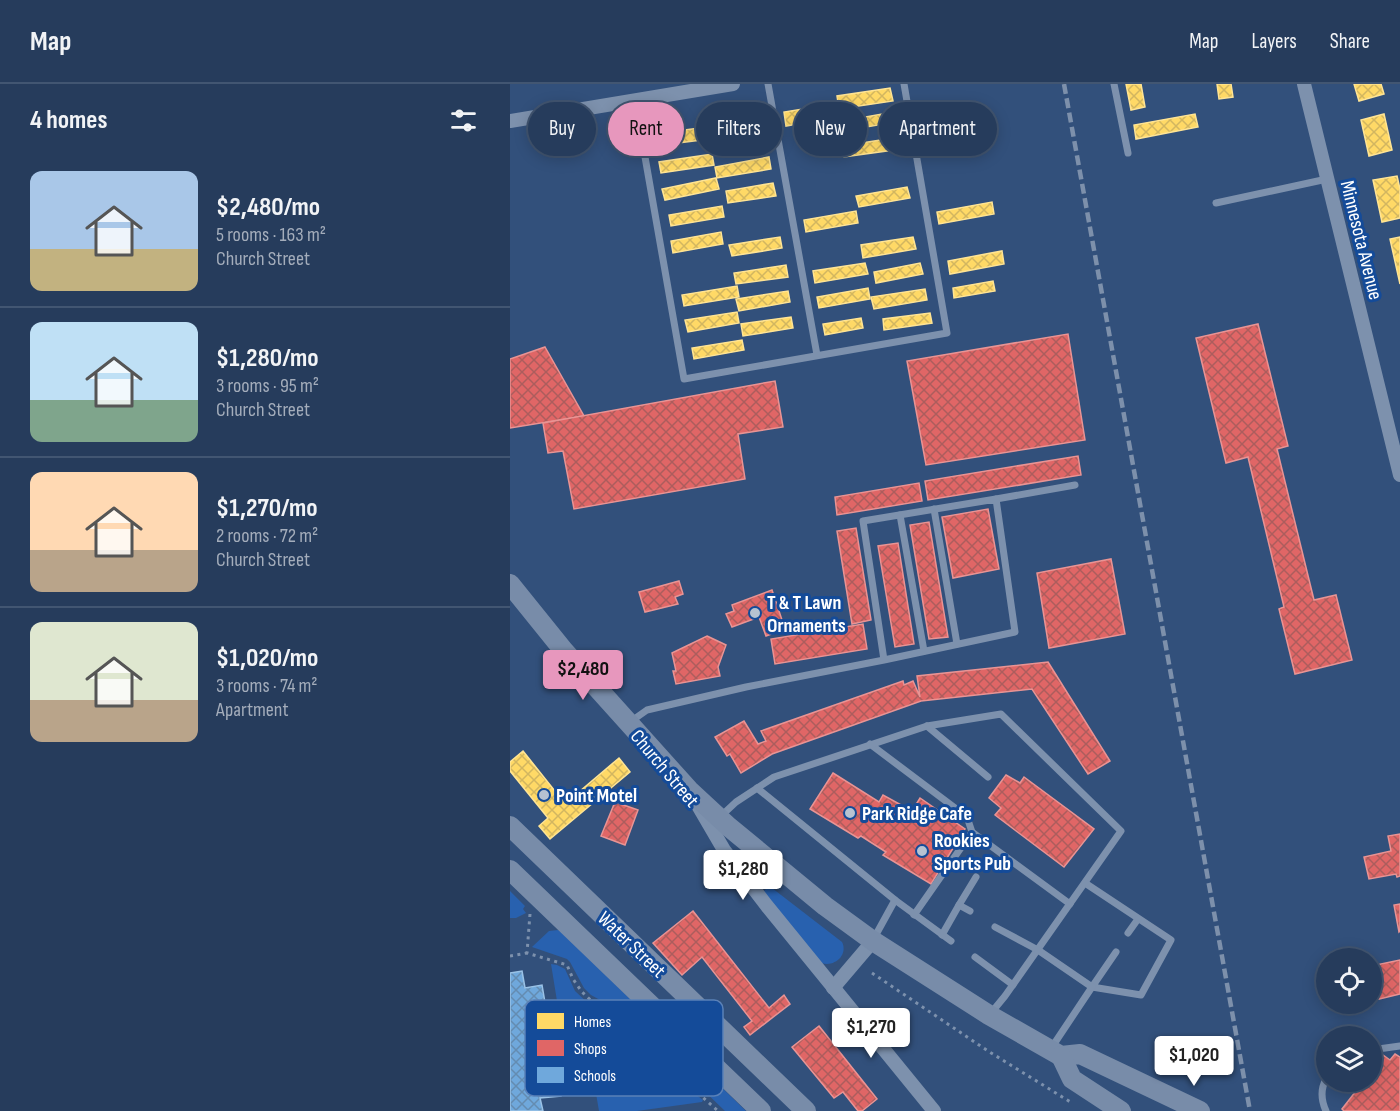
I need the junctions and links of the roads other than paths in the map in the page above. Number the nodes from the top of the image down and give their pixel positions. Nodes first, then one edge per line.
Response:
1 (733, 84) edge
2 (768, 84) edge
3 (903, 84) edge
4 (1114, 84) edge
5 (1304, 84) edge
6 (710, 86) edge
7 (634, 100) junction
8 (510, 122) edge
9 (1128, 153) dead end
10 (1327, 179) junction
11 (1216, 203) dead end
12 (817, 355) junction
13 (1397, 449) edge
14 (1400, 475) edge
15 (1074, 486) dead end
16 (996, 499) junction
17 (934, 509) junction
18 (900, 515) junction
19 (510, 584) edge
20 (957, 644) junction
21 (924, 651) junction
22 (884, 660) junction
23 (628, 724) junction
24 (927, 726) junction
25 (870, 744) junction
26 (988, 777) dead end
27 (757, 789) junction
28 (689, 790) junction
29 (719, 818) junction
30 (510, 826) edge
31 (972, 832) junction
32 (510, 870) edge
33 (976, 877) dead end
34 (1085, 883) junction
35 (895, 900) junction
36 (1070, 904) junction
37 (959, 905) junction
38 (970, 911) dead end
39 (914, 915) junction
40 (1138, 919) junction
41 (995, 927) dead end
42 (1128, 933) dead end
43 (942, 934) junction
44 (873, 940) junction
45 (951, 941) dead end
46 (1038, 950) junction
47 (1116, 952) dead end
48 (975, 957) dead end
49 (1013, 986) junction
50 (1092, 987) junction
51 (833, 988) junction
52 (645, 1000) edge
53 (691, 1000) edge
54 (989, 1016) junction
55 (723, 1031) edge
56 (1400, 1046) edge
57 (1382, 1048) edge
58 (1056, 1053) junction
59 (723, 1075) edge
60 (1323, 1092) edge
61 (761, 1111) edge
62 (806, 1111) edge
63 (934, 1111) edge
64 (1121, 1111) edge
65 (1200, 1111) edge
66 (1326, 1111) edge

1 - 6 street
2 - 12 lane
3 - 12 lane
4 - 9 lane
5 - 10 street, Minnesota Avenue
6 - 7 street
7 - 8 street
7 - 12 lane
10 - 11 lane
10 - 13 street, Minnesota Avenue
13 - 14 street, Minnesota Avenue
15 - 16 lane
16 - 17 lane
16 - 20 lane
17 - 18 lane
17 - 20 lane
18 - 21 lane
18 - 22 lane
19 - 23 main road, Church Street
20 - 21 lane
21 - 22 lane
22 - 23 lane
23 - 28 main road, Church Street
24 - 25 lane
24 - 26 lane
24 - 34 lane
25 - 27 lane
25 - 31 lane
27 - 29 lane
27 - 35 lane
28 - 29 main road
28 - 51 street, Church Street
29 - 44 main road
30 - 53 main road, Water Street
31 - 36 lane
31 - 39 lane
32 - 52 main road, Water Street
33 - 37 lane
34 - 36 lane
34 - 40 lane
35 - 39 lane
35 - 44 lane
36 - 46 lane
37 - 38 lane
37 - 43 lane
39 - 43 lane
40 - 42 lane
40 - 50 lane
41 - 46 lane
43 - 45 lane
44 - 51 street
44 - 54 main road
46 - 49 lane
46 - 50 lane
47 - 50 lane
48 - 49 lane
49 - 54 lane
50 - 58 lane
51 - 63 street, Church Street
54 - 58 main road
55 - 62 main road, Water Street
56 - 57 lane
58 - 64 main road
58 - 65 main road
59 - 61 main road, Water Street
60 - 66 lane

